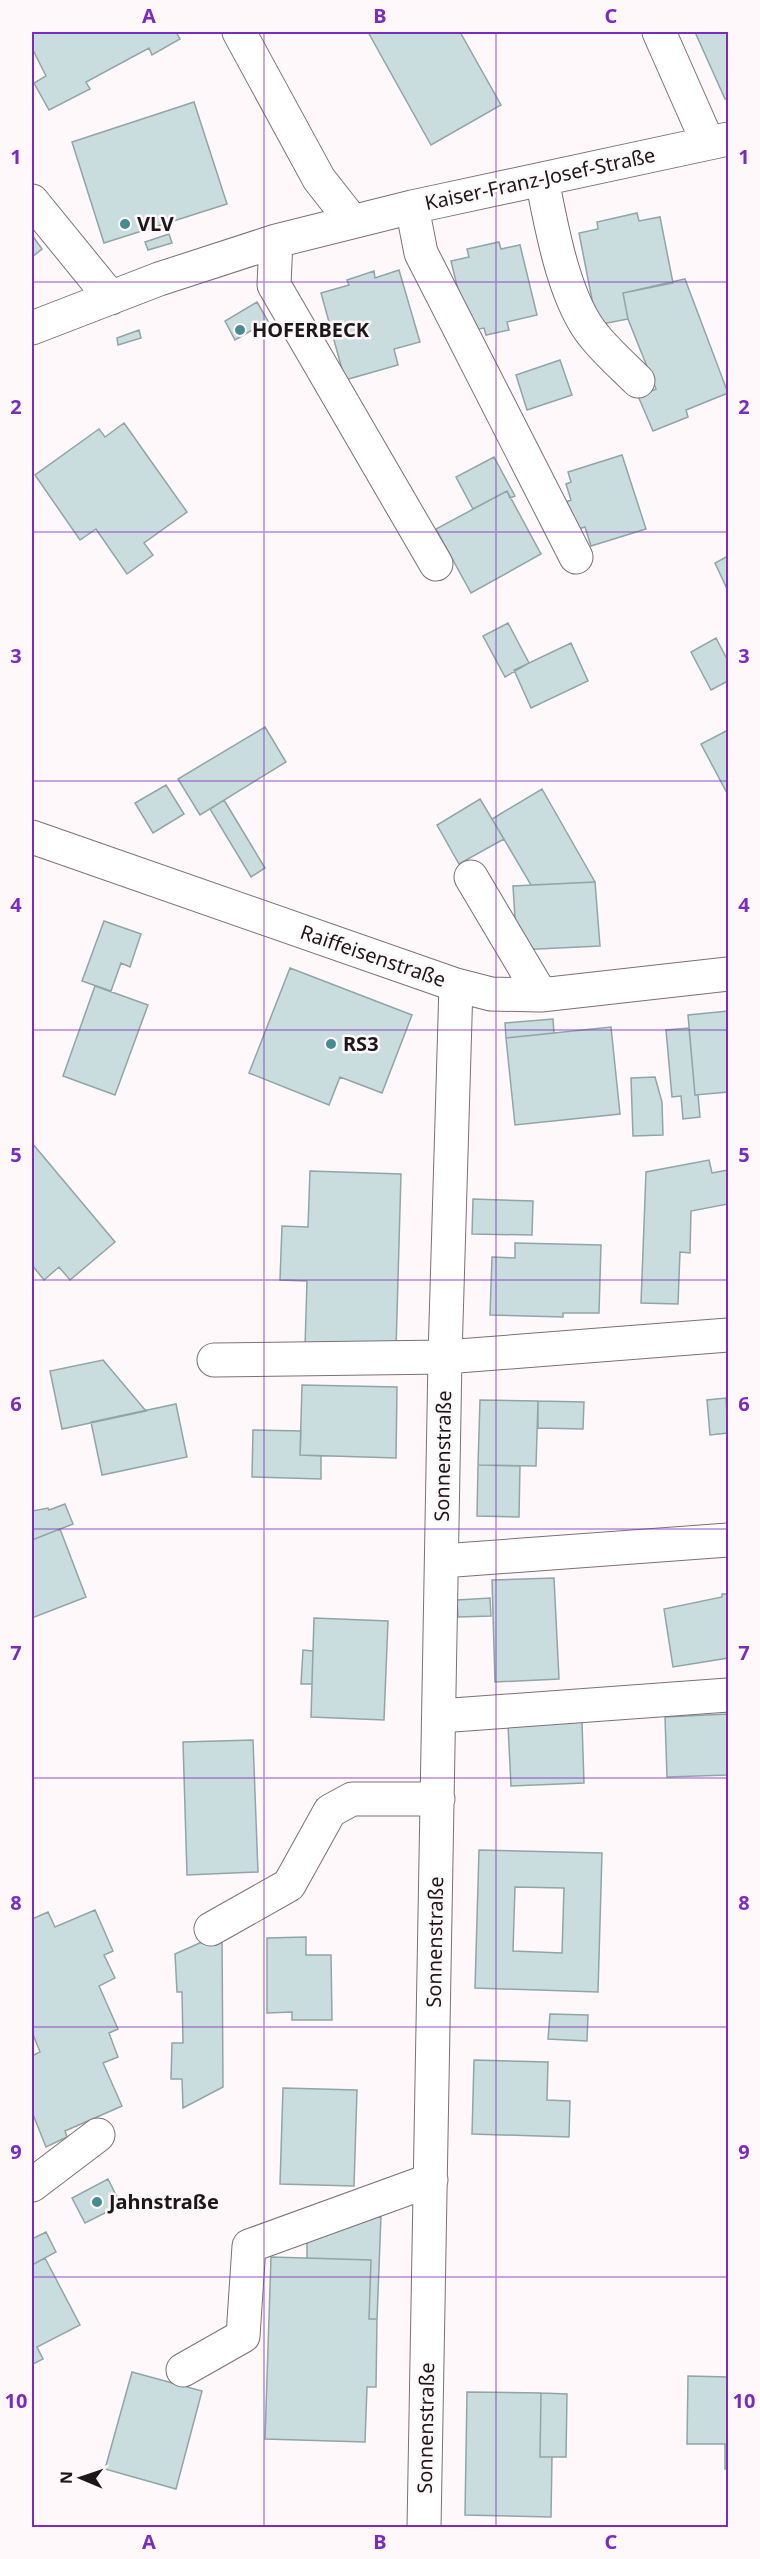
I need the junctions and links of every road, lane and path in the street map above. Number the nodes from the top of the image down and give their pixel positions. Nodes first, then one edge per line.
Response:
1 (239, 32) edge
2 (659, 32) edge
3 (718, 141) edge
4 (542, 179) junction
5 (32, 201) edge
6 (412, 207) junction
7 (352, 221) junction
8 (276, 241) junction
9 (111, 298) junction
10 (32, 328) edge
11 (638, 381) dead end
12 (576, 557) dead end
13 (436, 564) dead end
14 (32, 837) edge
15 (471, 877) dead end
16 (729, 974) edge
17 (456, 985) junction
18 (541, 994) junction
19 (729, 1335) edge
20 (445, 1357) junction
21 (214, 1360) dead end
22 (729, 1540) edge
23 (442, 1561) junction
24 (729, 1695) edge
25 (439, 1716) junction
26 (438, 1799) junction
27 (211, 1929) dead end
28 (98, 2135) dead end
29 (431, 2180) junction
30 (32, 2185) edge
31 (183, 2370) dead end
32 (424, 2528) edge

1 - 7 street
2 - 3 street
3 - 4 street, Kaiser-Franz-Josef-Straße
4 - 6 street, Kaiser-Franz-Josef-Straße
4 - 11 street
5 - 9 street
6 - 7 street, Kaiser-Franz-Josef-Straße
6 - 12 street
7 - 8 street, Kaiser-Franz-Josef-Straße
8 - 9 street, Kaiser-Franz-Josef-Straße
8 - 13 street
9 - 10 street, Kaiser-Franz-Josef-Straße
14 - 17 street, Raiffeisenstraße
15 - 18 street
16 - 18 street, Raiffeisenstraße
17 - 18 street, Raiffeisenstraße
17 - 20 street, Sonnenstraße
19 - 20 street
20 - 21 street
20 - 23 street, Sonnenstraße
22 - 23 street
23 - 25 street, Sonnenstraße
24 - 25 street
25 - 26 street, Sonnenstraße
26 - 27 street
26 - 29 street, Sonnenstraße
28 - 30 street
29 - 31 street
29 - 32 street, Sonnenstraße

